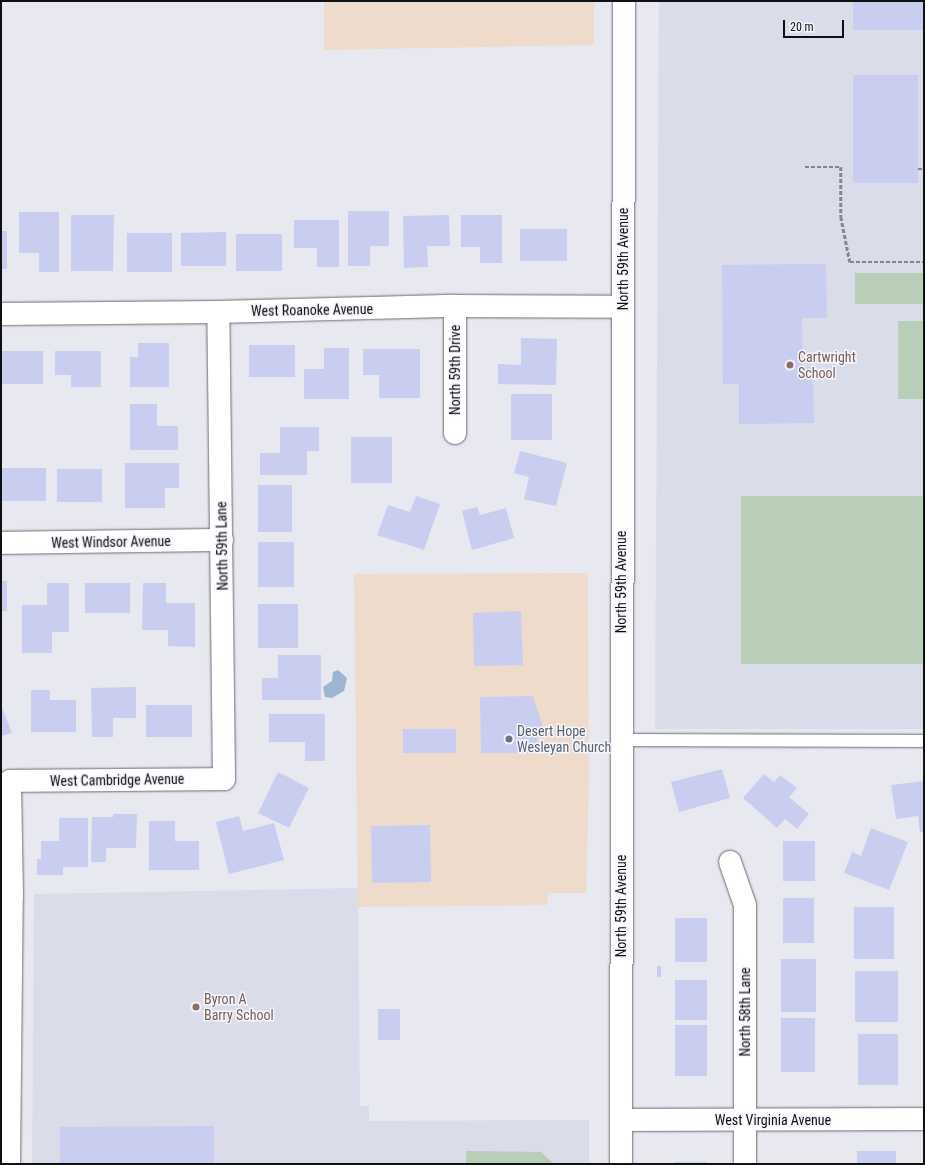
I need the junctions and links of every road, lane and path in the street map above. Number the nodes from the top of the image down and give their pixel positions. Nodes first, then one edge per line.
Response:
1 (624, 1) edge
2 (805, 167) dead end
3 (918, 169) dead end
4 (924, 169) edge
5 (924, 262) edge
6 (455, 306) junction
7 (622, 307) junction
8 (218, 312) junction
9 (1, 314) edge
10 (455, 433) dead end
11 (222, 540) junction
12 (1, 543) edge
13 (620, 740) junction
14 (924, 742) edge
15 (224, 779) joint
16 (730, 862) dead end
17 (7, 897) edge
18 (924, 1119) edge
19 (621, 1120) junction
20 (745, 1121) junction
21 (8, 1164) edge
22 (621, 1164) edge
23 (745, 1164) edge

1 - 7 street, North 59th Avenue
2 - 5 path
3 - 4 path
6 - 7 street, West Roanoke Avenue
6 - 8 street, West Roanoke Avenue
6 - 10 street, North 59th Drive
7 - 13 street, North 59th Avenue
8 - 9 street, West Roanoke Avenue
8 - 11 street, North 59th Lane
11 - 12 street, West Windsor Avenue
11 - 15 street, North 59th Lane
13 - 14 lane
13 - 19 street, North 59th Avenue
15 - 17 street, West Cambridge Avenue
16 - 20 street, North 58th Lane
17 - 21 street
18 - 20 street, West Virginia Avenue
19 - 20 street, West Virginia Avenue
19 - 22 street, North 59th Avenue
20 - 23 street, North 58th Lane

